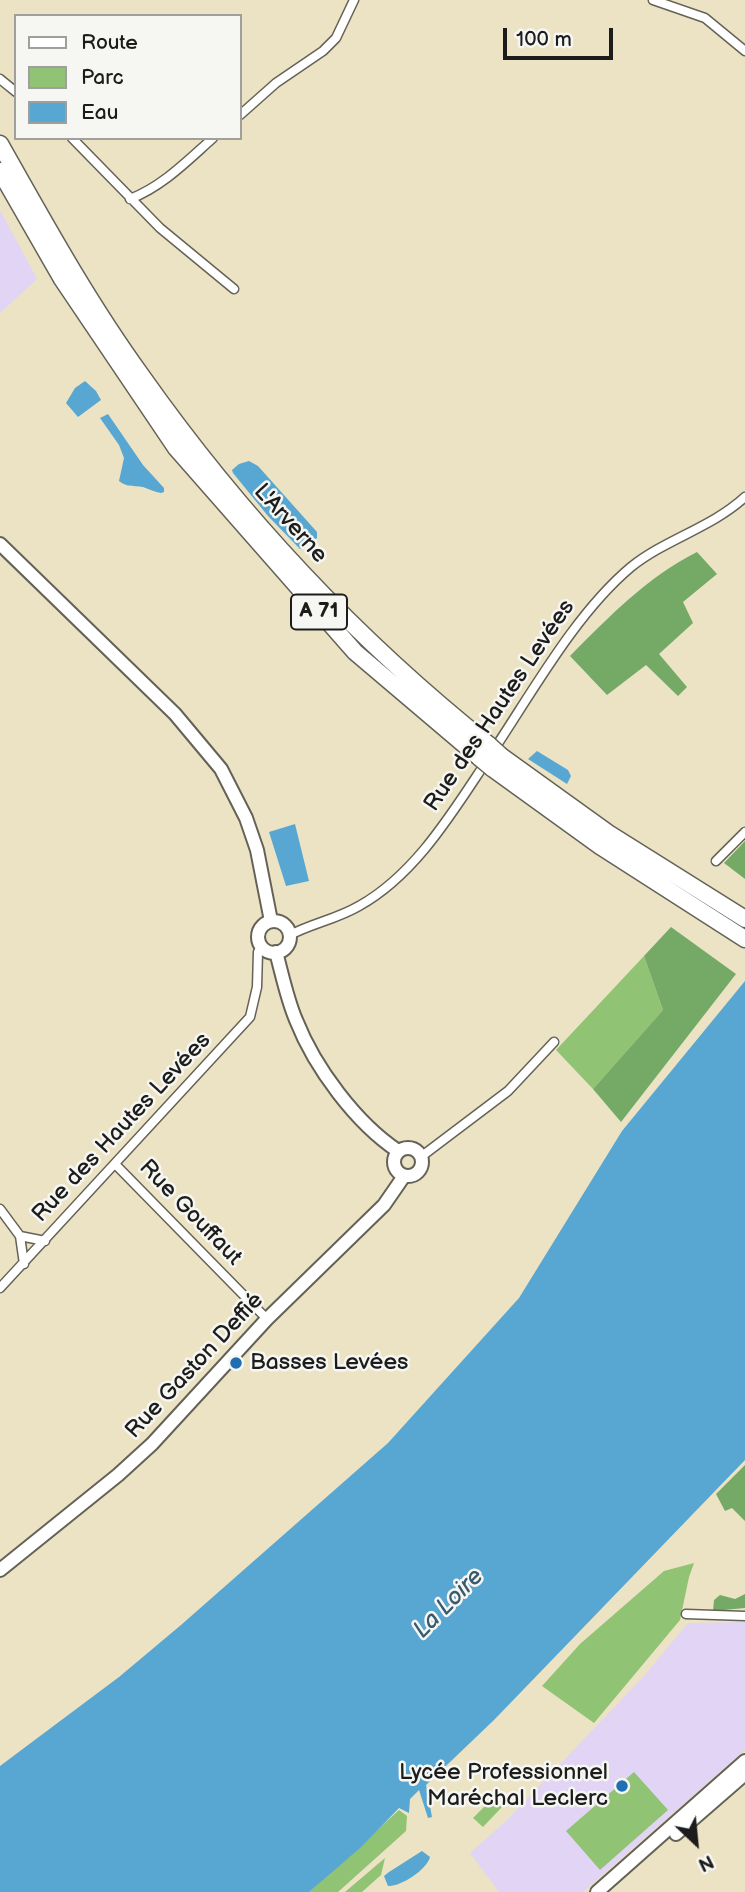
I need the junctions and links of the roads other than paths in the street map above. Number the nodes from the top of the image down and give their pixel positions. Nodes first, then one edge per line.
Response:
1 (354, 0) edge
2 (653, 0) edge
3 (745, 51) edge
4 (0, 79) edge
5 (14, 90) edge
6 (242, 113) edge
7 (74, 140) edge
8 (211, 140) edge
9 (0, 144) edge
10 (0, 171) edge
11 (130, 199) junction
12 (234, 289) dead end
13 (745, 497) edge
14 (0, 544) edge
15 (490, 757) junction
16 (745, 832) edge
17 (716, 861) dead end
18 (744, 918) edge
19 (271, 921) junction
20 (290, 935) junction
21 (740, 936) edge
22 (262, 946) junction
23 (276, 952) junction
24 (554, 1042) dead end
25 (398, 1151) junction
26 (422, 1156) junction
27 (115, 1164) junction
28 (404, 1176) junction
29 (0, 1209) edge
30 (20, 1236) junction
31 (45, 1241) junction
32 (24, 1264) junction
33 (0, 1288) edge
34 (267, 1319) junction
35 (0, 1570) edge
36 (686, 1614) dead end
37 (745, 1616) edge
38 (745, 1761) edge
39 (745, 1774) edge
40 (597, 1892) edge
41 (610, 1892) edge

1 - 6 street
2 - 3 street
4 - 5 street
7 - 11 street
8 - 11 street
9 - 15 highway, L'Arverne / A 71
10 - 15 highway, L'Arverne / A 71
11 - 12 street
13 - 20 street, Rue des Hautes Levées
14 - 19 main road
15 - 18 highway, L'Arverne / A 71
15 - 21 highway, L'Arverne / A 71
16 - 17 street
19 - 20 main road
19 - 22 main road
20 - 23 main road
22 - 23 main road
22 - 27 street, Rue des Hautes Levées
23 - 25 main road
24 - 26 street
25 - 26 main road
25 - 28 main road
26 - 28 main road
27 - 31 street, Rue des Hautes Levées
27 - 34 street, Rue Gouffaut
28 - 34 main road, Rue Gaston Deffié
29 - 30 street
30 - 31 street
30 - 32 street
31 - 32 street, Rue des Hautes Levées
32 - 33 street, Rue des Hautes Levées
34 - 35 main road, Rue Gaston Deffié
36 - 37 street
38 - 40 main road
39 - 41 main road

